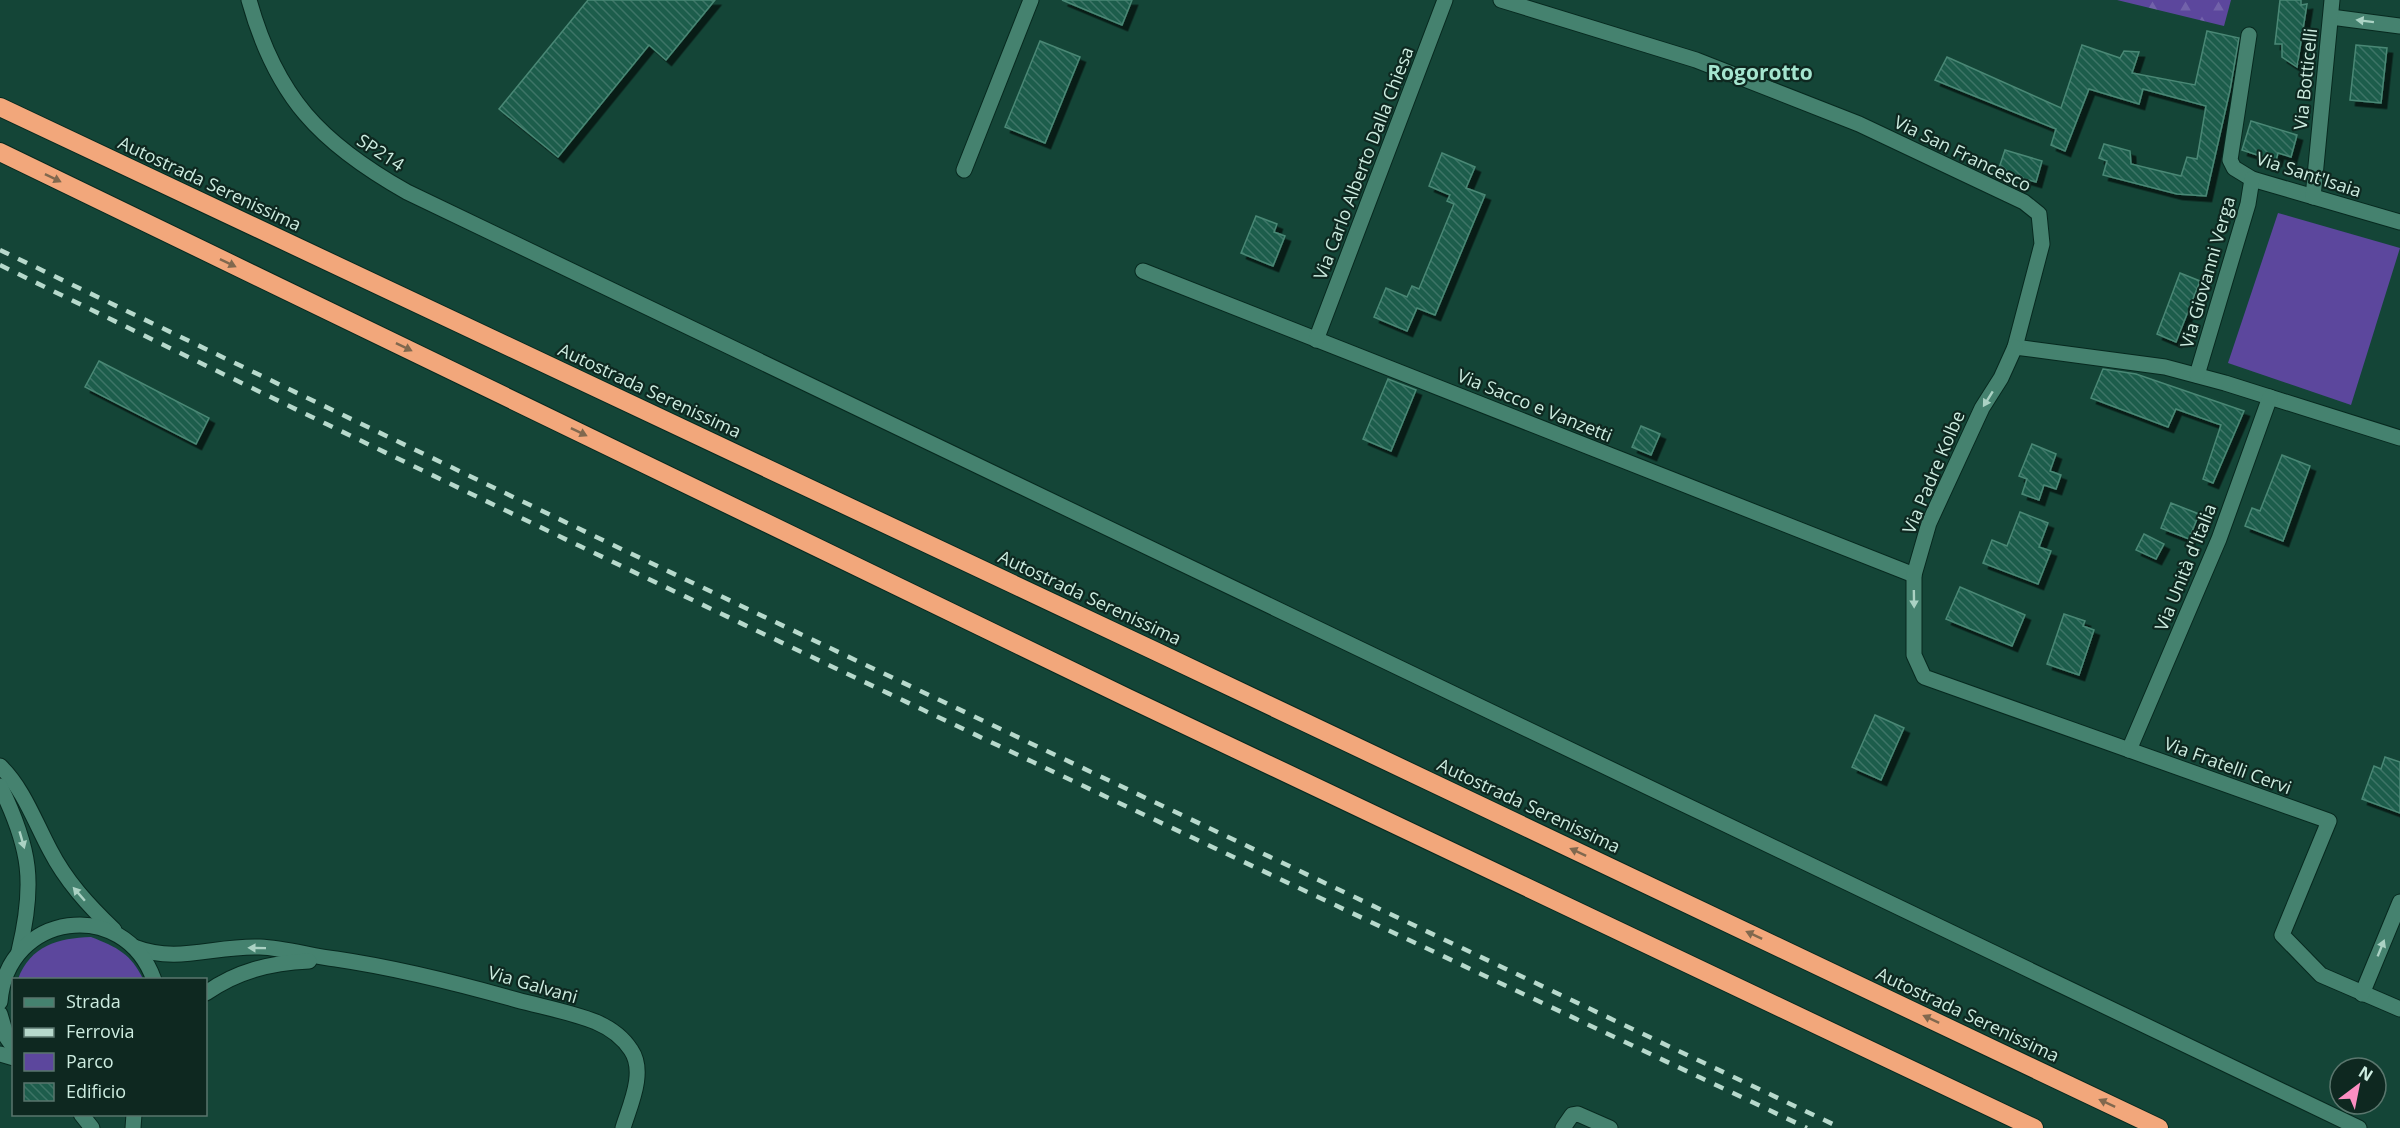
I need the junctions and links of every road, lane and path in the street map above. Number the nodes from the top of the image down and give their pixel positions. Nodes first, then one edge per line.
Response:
1 (249, 0) edge
2 (1031, 0) edge
3 (1445, 0) edge
4 (1502, 0) edge
5 (2332, 0) edge
6 (2331, 17) junction
7 (2400, 26) edge
8 (2248, 35) dead end
9 (0, 107) edge
10 (0, 152) edge
11 (964, 170) dead end
12 (2253, 179) junction
13 (2313, 198) junction
14 (2400, 222) edge
15 (1143, 271) dead end
16 (1316, 340) junction
17 (2015, 347) junction
18 (2197, 375) junction
19 (2270, 397) junction
20 (2400, 438) edge
21 (1914, 576) junction
22 (1914, 655) joint
23 (2129, 750) junction
24 (0, 766) edge
25 (0, 786) edge
26 (2400, 902) edge
27 (120, 936) junction
28 (134, 947) junction
29 (16, 955) junction
30 (336, 959) junction
31 (0, 968) edge
32 (153, 978) edge
33 (207, 992) edge
34 (2362, 994) junction
35 (0, 1002) edge
36 (2400, 1009) edge
37 (0, 1014) edge
38 (12, 1046) edge
39 (83, 1116) edge
40 (92, 1128) edge
41 (623, 1128) edge
42 (1563, 1128) edge
43 (1610, 1128) edge
44 (2034, 1128) edge
45 (2160, 1128) edge
46 (2359, 1128) edge

1 - 46 street, SP214 / SP214
2 - 11 street
3 - 16 street, Via Carlo Alberto Dalla Chiesa
4 - 17 street, Via San Francesco
5 - 6 street, Via Botticelli
7 -> 6 street
6 - 13 street, Via Botticelli
8 - 12 street, Via Sant'Isaia
45 -> 9 highway, Autostrada Serenissima
10 -> 44 highway
12 - 13 street, Via Sant'Isaia
12 - 18 street, Via Giovanni Verga
13 - 14 street, Via Sant'Isaia
15 - 16 street, Via Sacco e Vanzetti
16 - 21 street, Via Sacco e Vanzetti
17 - 18 street
17 -> 21 street, Via Padre Kolbe
18 - 19 street
19 - 20 street
19 - 23 street, Via Unità d'Italia
21 -> 22 street, Via Padre Kolbe
22 - 23 street, Via Fratelli Cervi
23 - 34 street, Via Fratelli Cervi
27 -> 24 street
25 -> 29 street
34 -> 26 street
27 - 28 street
27 - 29 street
30 -> 28 street, Via Galvani
28 - 32 street
29 - 31 street
29 - 35 street
30 - 33 street, Via Galvani
30 - 41 street, Via Galvani
34 - 36 street
37 - 38 street
39 - 40 street
42 - 43 street

